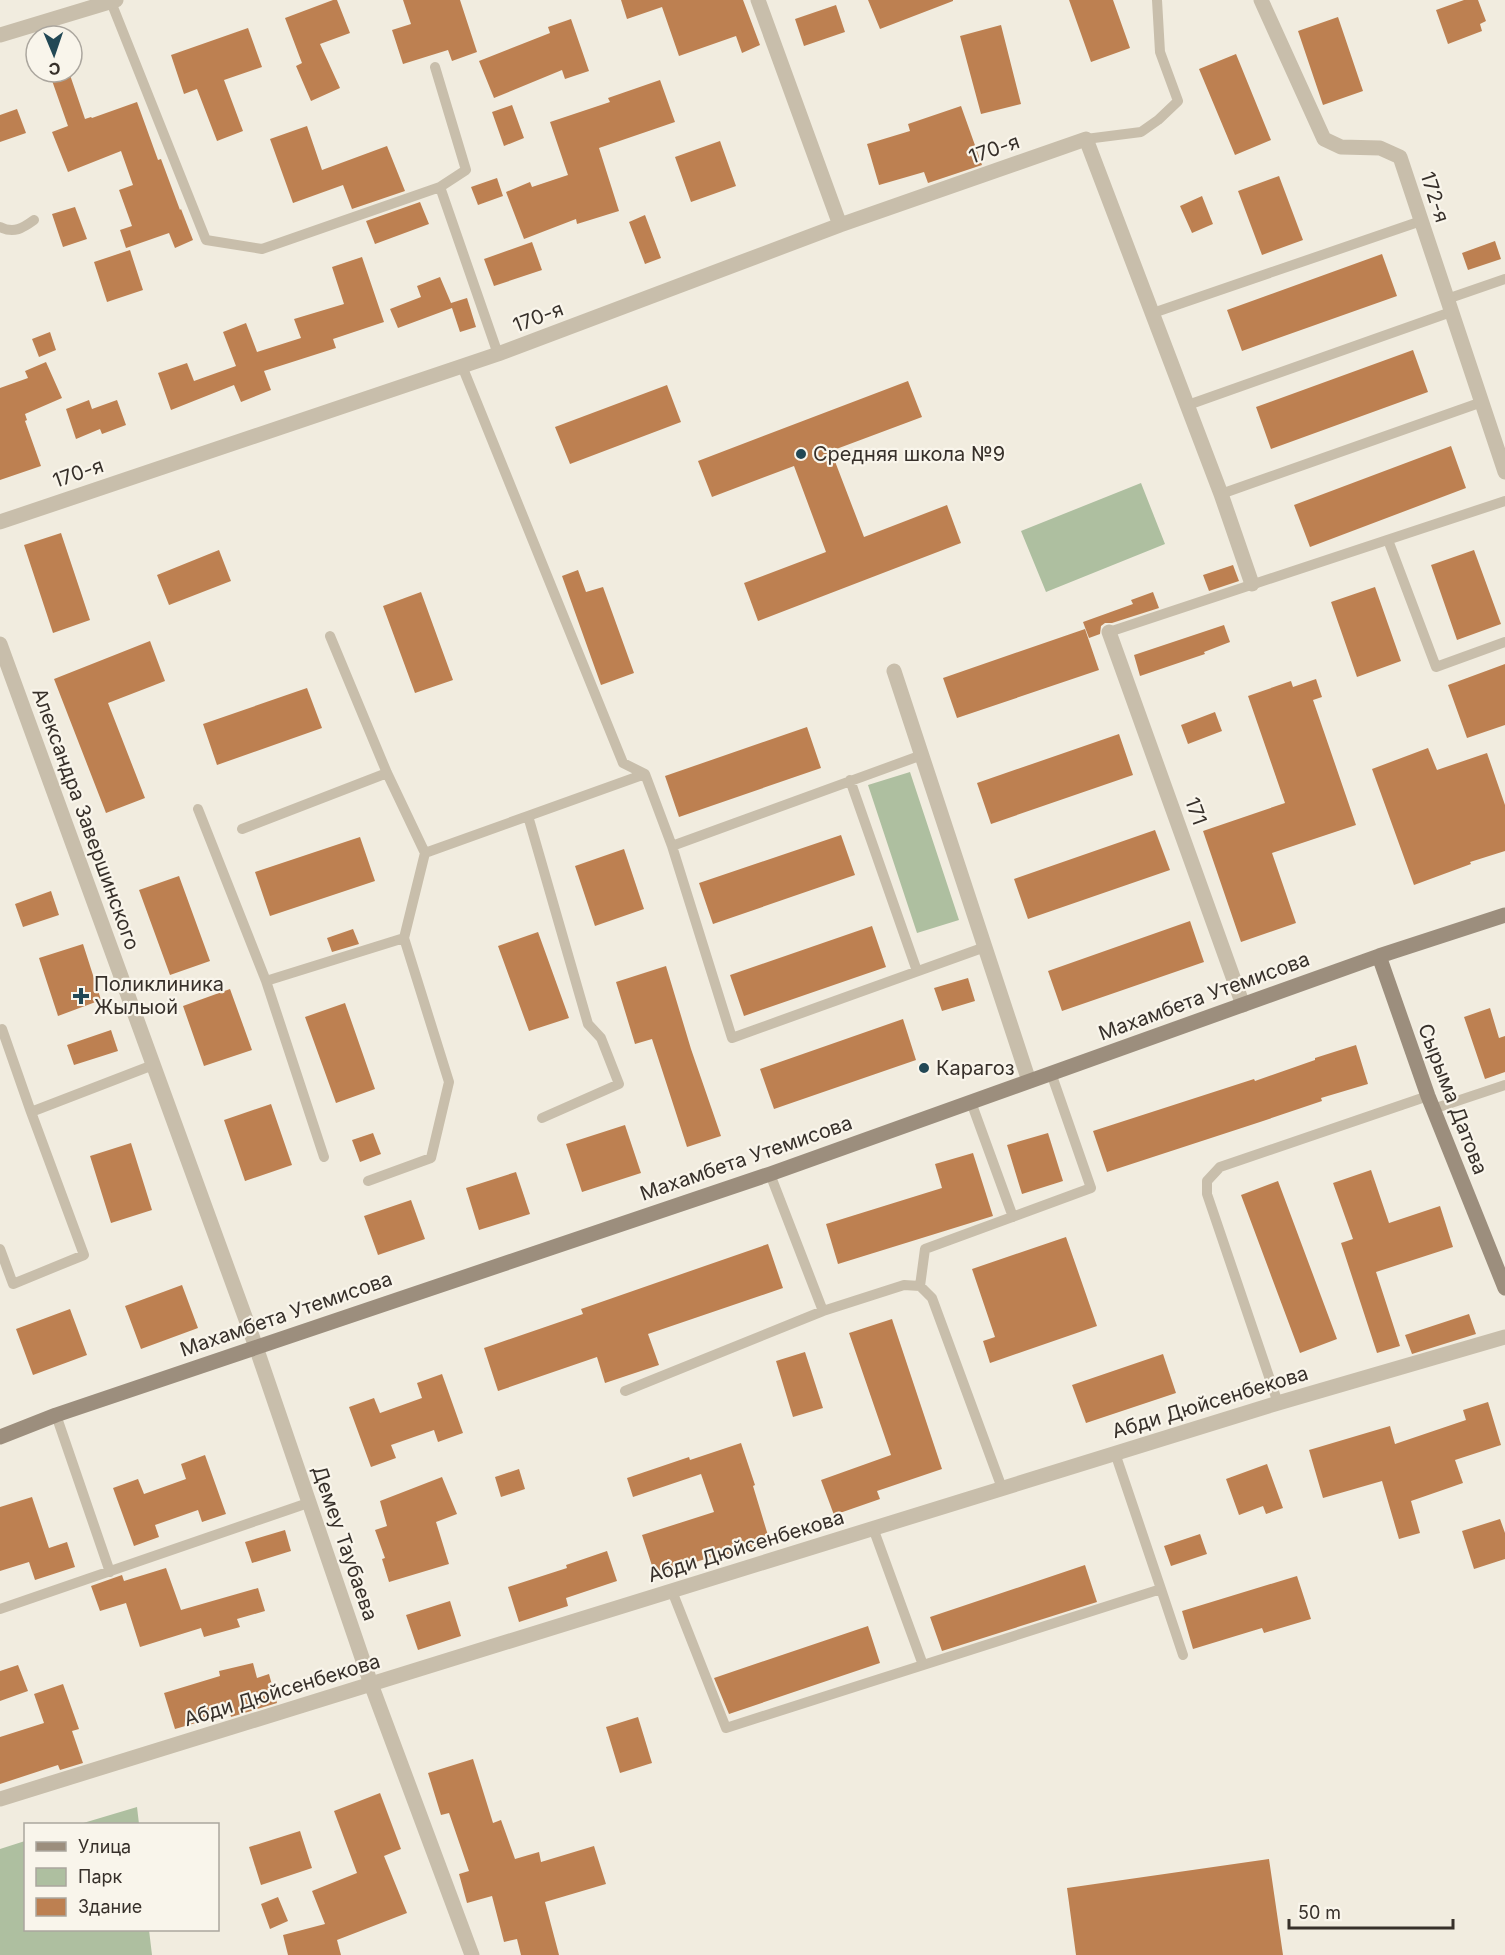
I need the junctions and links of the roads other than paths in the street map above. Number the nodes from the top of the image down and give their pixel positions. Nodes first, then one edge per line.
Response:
1 (758, 0) edge
2 (1157, 0) edge
3 (1260, 0) edge
4 (113, 1) edge
5 (0, 35) edge
6 (435, 67) dead end
7 (1086, 139) junction
8 (440, 187) junction
9 (34, 220) dead end
10 (1421, 220) junction
11 (840, 225) junction
12 (0, 227) edge
13 (1505, 279) edge
14 (1449, 306) junction
15 (1153, 313) junction
16 (498, 354) junction
17 (462, 366) junction
18 (1482, 402) junction
19 (1188, 405) junction
20 (1505, 472) edge
21 (1221, 494) junction
22 (1505, 501) edge
23 (0, 522) edge
24 (1388, 540) junction
25 (1252, 584) junction
26 (1109, 632) joint
27 (330, 636) dead end
28 (1505, 642) edge
29 (0, 644) edge
30 (894, 671) dead end
31 (922, 755) junction
32 (387, 773) junction
33 (645, 774) junction
34 (850, 780) junction
35 (198, 808) dead end
36 (528, 816) junction
37 (242, 829) dead end
38 (672, 846) junction
39 (425, 853) junction
40 (1505, 915) edge
41 (404, 938) junction
42 (985, 947) junction
43 (1379, 956) junction
44 (917, 971) junction
45 (266, 981) junction
46 (1243, 1005) junction
47 (0, 1030) edge
48 (153, 1065) junction
49 (1051, 1073) junction
50 (1029, 1081) junction
51 (1505, 1084) edge
52 (971, 1102) junction
53 (1430, 1102) junction
54 (31, 1112) junction
55 (542, 1118) dead end
56 (324, 1157) dead end
57 (770, 1174) junction
58 (368, 1181) dead end
59 (1013, 1217) junction
60 (0, 1249) edge
61 (920, 1286) junction
62 (1505, 1288) edge
63 (823, 1311) junction
64 (1505, 1337) edge
65 (256, 1347) junction
66 (625, 1391) dead end
67 (1278, 1402) junction
68 (56, 1415) junction
69 (0, 1437) edge
70 (1115, 1453) junction
71 (1002, 1488) junction
72 (308, 1503) junction
73 (873, 1528) junction
74 (110, 1572) junction
75 (1161, 1589) junction
76 (672, 1591) junction
77 (0, 1609) edge
78 (1183, 1655) dead end
79 (923, 1665) junction
80 (371, 1684) junction
81 (0, 1799) edge
82 (472, 1955) edge

1 - 11 street
2 - 7 lane
3 - 10 street, 172-я
4 - 5 street
4 - 8 lane
6 - 8 lane
7 - 11 street, 170-я
7 - 15 street
8 - 16 lane
9 - 12 lane
10 - 14 street, 172-я
10 - 15 lane
11 - 16 street, 170-я
13 - 14 lane
14 - 18 street, 172-я
14 - 19 lane
15 - 19 street
16 - 17 street, 170-я
17 - 23 street, 170-я
17 - 33 lane
18 - 20 street, 172-я
18 - 21 lane
19 - 21 street
21 - 25 street
22 - 24 lane
24 - 25 lane
24 - 28 lane
25 - 26 lane
26 - 46 street, 171
27 - 32 lane
29 - 48 street, Александра Завершинского
30 - 31 street
31 - 34 lane
31 - 42 street
32 - 37 lane
32 - 39 lane
33 - 36 lane
33 - 38 lane
34 - 38 lane
34 - 44 lane
35 - 45 lane
36 - 39 lane
36 - 55 lane
38 - 44 lane
39 - 41 lane
40 - 43 street, Махамбета Утемисова
41 - 45 lane
41 - 58 lane
42 - 44 lane
42 - 50 street
43 - 46 street, Махамбета Утемисова
43 - 53 street, Сырыма Датова
45 - 56 lane
46 - 49 street, Махамбета Утемисова
47 - 54 lane
48 - 54 lane
48 - 65 street, Александра Завершинского
49 - 50 street, Махамбета Утемисова
49 - 59 lane
50 - 52 street, Махамбета Утемисова
51 - 53 lane
52 - 57 street, Махамбета Утемисова
52 - 59 lane
53 - 62 street, Сырыма Датова
53 - 67 lane
54 - 60 lane
57 - 63 lane
57 - 65 street, Махамбета Утемисова
59 - 61 lane
61 - 63 lane
61 - 71 lane
63 - 66 lane
64 - 67 street, Абди Дюйсенбекова
65 - 68 street, Махамбета Утемисова
65 - 72 street, Демеу Таубаева
67 - 70 street, Абди Дюйсенбекова
68 - 69 street, Махамбета Утемисова
68 - 74 lane
70 - 71 street, Абди Дюйсенбекова
70 - 75 lane
71 - 73 street, Абди Дюйсенбекова
72 - 74 lane
72 - 80 street, Демеу Таубаева
73 - 76 street, Абди Дюйсенбекова
73 - 79 lane
74 - 77 lane
75 - 78 lane
75 - 79 lane
76 - 79 lane
76 - 80 street, Абди Дюйсенбекова
80 - 81 street, Абди Дюйсенбекова
80 - 82 street, Демеу Таубаева

